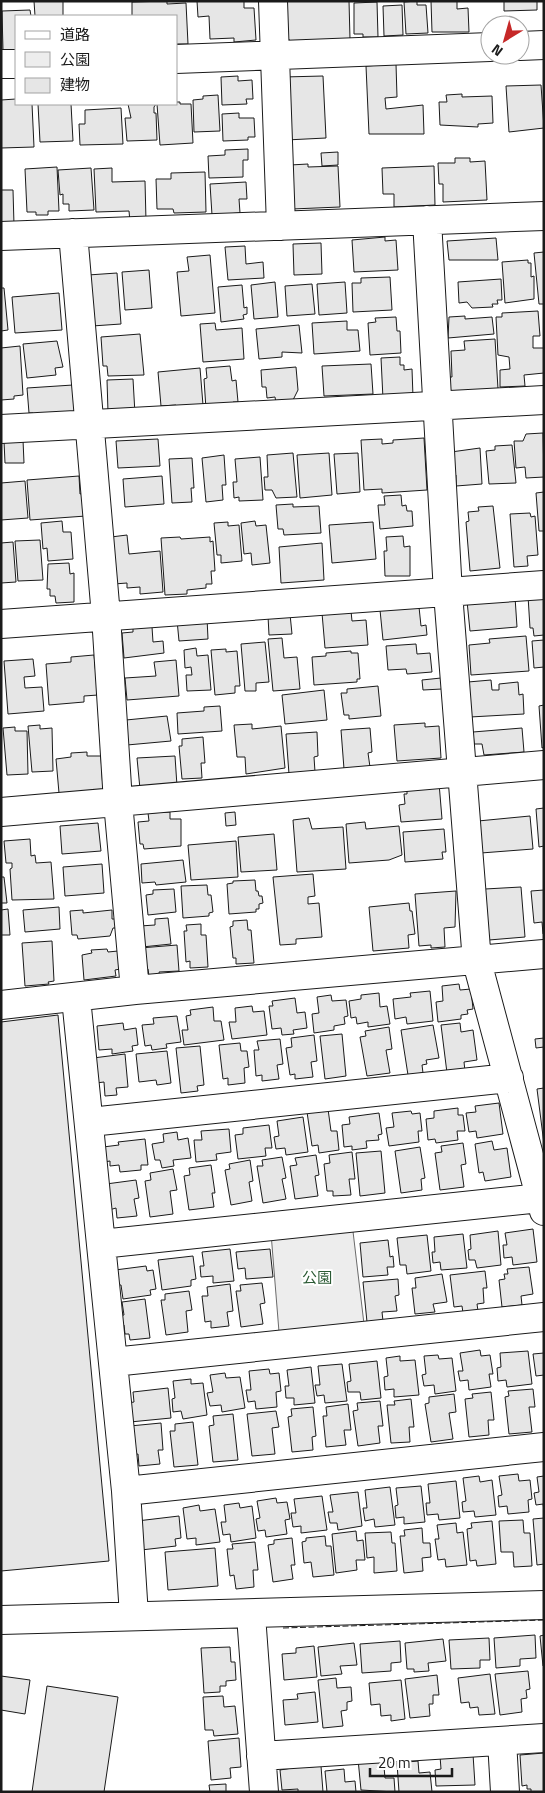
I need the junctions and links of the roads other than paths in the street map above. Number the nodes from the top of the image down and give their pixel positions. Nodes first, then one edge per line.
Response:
1 (273, 1) edge
2 (544, 45) edge
3 (530, 46) edge
4 (480, 47) edge
5 (275, 56) junction
6 (178, 59) edge
7 (1, 64) edge
8 (15, 64) edge
9 (544, 216) edge
10 (427, 220) junction
11 (281, 226) junction
12 (74, 234) junction
13 (1, 236) edge
14 (544, 400) edge
15 (437, 406) junction
16 (89, 423) junction
17 (1, 429) edge
18 (544, 585) edge
19 (448, 593) junction
20 (106, 616) junction
21 (1, 624) edge
22 (544, 765) edge
23 (462, 772) junction
24 (118, 802) junction
25 (1, 812) edge
26 (544, 954) edge
27 (478, 962) junction
28 (136, 990) junction
29 (76, 998) junction
30 (1, 1006) edge
31 (509, 1078) junction
32 (90, 1122) junction
33 (540, 1189) edge
34 (101, 1244) junction
35 (544, 1318) edge
36 (113, 1362) junction
37 (544, 1447) edge
38 (126, 1491) junction
39 (544, 1606) edge
40 (251, 1615) junction
41 (134, 1616) junction
42 (1, 1620) edge
43 (544, 1738) edge
44 (502, 1741) junction
45 (261, 1756) junction
46 (264, 1792) edge
47 (505, 1792) edge

1 - 5 street
2 - 3 street
4 - 5 street
5 - 6 street
5 - 11 street
7 - 8 street
9 - 10 street
10 - 11 street
10 - 15 street
11 - 12 street
12 - 13 street
12 - 16 street
14 - 15 street
15 - 16 street
15 - 19 street
16 - 17 street
16 - 20 street
18 - 19 street
19 - 20 street
19 - 23 street
20 - 21 street
20 - 24 street
22 - 23 street
23 - 24 street
23 - 27 street
24 - 25 street
24 - 28 street
26 - 27 street
27 - 28 street
27 - 31 street
28 - 29 street
29 - 30 street
29 - 32 street
31 - 32 street
31 - 33 street
32 - 34 street
33 - 34 street
34 - 36 street
35 - 36 street
36 - 38 street
37 - 38 street
38 - 41 street
39 - 40 street
40 - 41 street
40 - 45 street
41 - 42 street
43 - 44 street
44 - 45 street
44 - 47 street
45 - 46 street

